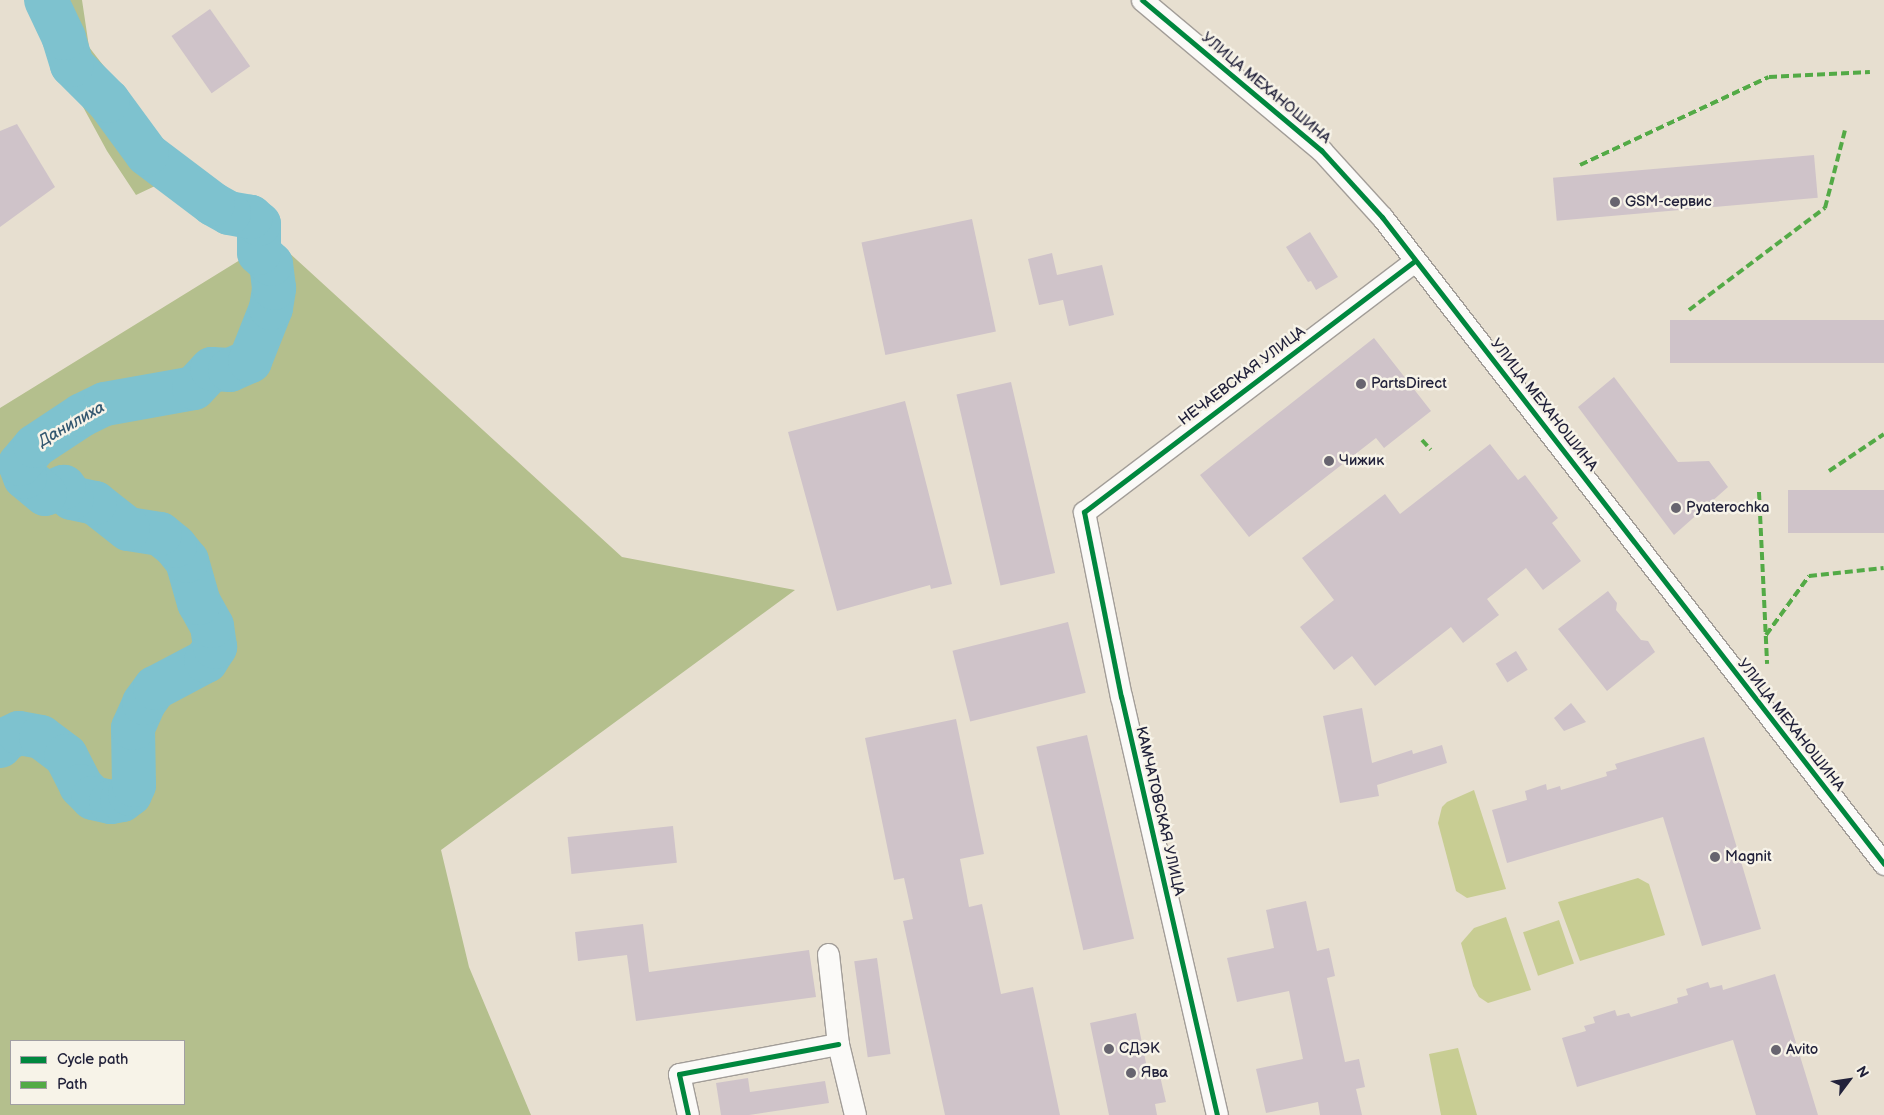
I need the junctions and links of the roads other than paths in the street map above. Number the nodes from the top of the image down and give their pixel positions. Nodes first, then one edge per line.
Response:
1 (1142, 0) edge
2 (1415, 261) junction
3 (1084, 512) joint
4 (1884, 864) edge
5 (828, 954) dead end
6 (838, 1044) junction
7 (688, 1115) edge
8 (855, 1115) edge
9 (1217, 1115) edge

1 - 2 street, УЛИЦА МЕХАНОШИНА
2 - 3 street, НЕЧАЕВСКАЯ УЛИЦА
2 - 4 street, УЛИЦА МЕХАНОШИНА
3 - 9 street, КАМЧАТОВСКАЯ УЛИЦА
5 - 6 street
6 - 7 street
6 - 8 street

